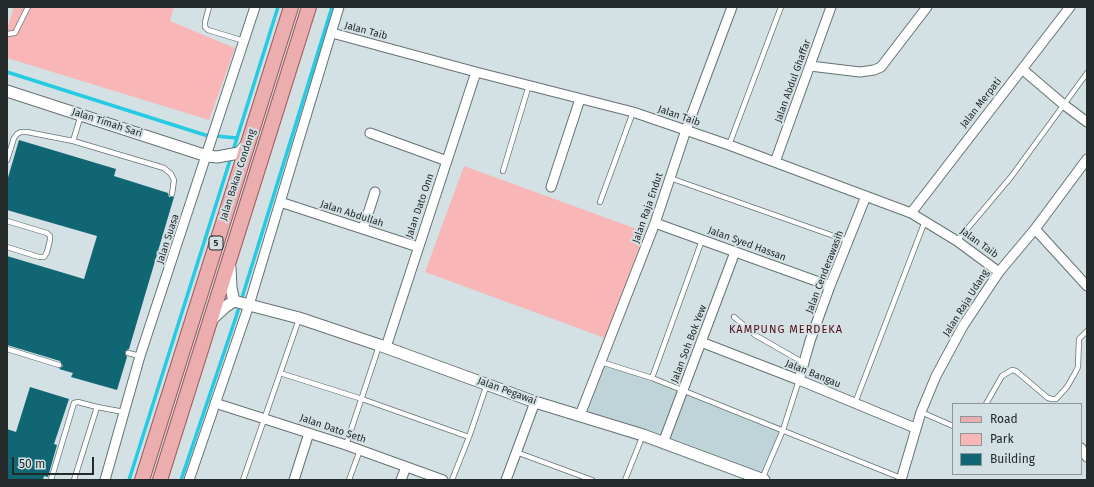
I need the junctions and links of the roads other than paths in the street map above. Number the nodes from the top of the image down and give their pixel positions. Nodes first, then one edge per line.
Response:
1 (28, 7) edge
2 (209, 7) edge
3 (255, 7) edge
4 (292, 7) edge
5 (309, 7) edge
6 (339, 7) edge
7 (732, 7) edge
8 (781, 7) edge
9 (831, 7) edge
10 (927, 7) edge
11 (1070, 7) edge
12 (332, 33) junction
13 (7, 34) edge
14 (244, 41) junction
15 (810, 66) junction
16 (1022, 69) junction
17 (476, 72) junction
18 (1087, 73) edge
19 (529, 86) junction
20 (7, 91) edge
21 (580, 99) junction
22 (1063, 104) junction
23 (633, 112) junction
24 (81, 115) junction
25 (1087, 122) edge
26 (686, 130) junction
27 (370, 133) dead end
28 (73, 141) junction
29 (729, 145) junction
30 (243, 148) junction
31 (212, 156) junction
32 (1087, 158) edge
33 (7, 160) edge
34 (447, 161) junction
35 (775, 162) junction
36 (503, 171) dead end
37 (670, 178) junction
38 (551, 187) dead end
39 (375, 192) dead end
40 (172, 194) dead end
41 (866, 196) junction
42 (280, 202) junction
43 (600, 202) dead end
44 (911, 213) junction
45 (7, 221) edge
46 (925, 221) junction
47 (655, 223) junction
48 (363, 229) junction
49 (1035, 229) junction
50 (702, 240) junction
51 (848, 241) junction
52 (957, 241) junction
53 (7, 246) edge
54 (418, 247) junction
55 (735, 252) junction
56 (230, 258) junction
57 (999, 272) junction
58 (830, 286) junction
59 (1087, 286) edge
60 (241, 303) junction
61 (734, 317) dead end
62 (299, 318) junction
63 (210, 322) junction
64 (1087, 331) edge
65 (701, 342) junction
66 (382, 346) junction
67 (7, 348) edge
68 (128, 353) dead end
69 (140, 356) junction
70 (600, 362) junction
71 (804, 363) junction
72 (59, 365) dead end
73 (280, 373) junction
74 (652, 378) junction
75 (799, 380) junction
76 (487, 384) junction
77 (683, 390) junction
78 (362, 399) junction
79 (535, 402) junction
80 (215, 403) junction
81 (855, 403) junction
82 (987, 403) edge
83 (97, 407) junction
84 (124, 412) junction
85 (921, 412) junction
86 (580, 415) junction
87 (265, 418) junction
88 (952, 426) edge
89 (915, 428) junction
90 (783, 430) junction
91 (309, 433) junction
92 (643, 435) junction
93 (469, 437) junction
94 (663, 443) junction
95 (346, 445) junction
96 (360, 450) junction
97 (516, 452) junction
98 (406, 467) junction
99 (763, 479) edge
100 (901, 479) edge
101 (51, 480) edge
102 (74, 480) edge
103 (105, 480) edge
104 (142, 480) edge
105 (160, 480) edge
106 (189, 480) edge
107 (244, 480) edge
108 (294, 480) edge
109 (349, 480) edge
110 (401, 480) edge
111 (443, 480) edge
112 (452, 480) edge
113 (506, 480) edge
114 (592, 480) edge
115 (624, 480) edge

1 - 13 lane
2 - 14 lane
3 - 14 street, Jalan Suasa
4 - 30 main road, Jalan Bakau Condong / 5
5 - 56 main road, Jalan Bakau Condong / 5
6 - 12 street
7 - 26 street, Jalan Raja Endut
8 - 29 lane
9 - 15 street, Jalan Abdul Ghaffar
10 - 15 street
11 - 16 street, Jalan Merpati
12 - 17 street, Jalan Taib
12 - 42 street
14 - 31 street, Jalan Suasa
15 - 35 street, Jalan Abdul Ghaffar
16 - 22 street
16 - 44 street, Jalan Merpati
17 - 19 street, Jalan Taib
17 - 34 street, Jalan Dato Onn
18 - 22 lane
19 - 21 street, Jalan Taib
19 - 36 lane
20 - 24 street, Jalan Timah Sari
21 - 23 street, Jalan Taib
21 - 38 street
22 - 25 street
22 - 52 lane
23 - 26 street, Jalan Taib
23 - 43 lane
24 - 28 lane
24 - 31 street, Jalan Timah Sari
26 - 29 street, Jalan Taib
26 - 37 street, Jalan Raja Endut
27 - 34 street
28 - 33 lane
28 - 40 lane
29 - 35 street, Jalan Taib
30 - 31 street
30 - 104 main road, Jalan Bakau Condong / 5
31 - 69 street, Jalan Suasa
32 - 49 street, Jalan Raja Udang
34 - 54 street, Jalan Dato Onn
35 - 41 street, Jalan Taib
37 - 47 street, Jalan Raja Endut
37 - 51 lane
39 - 48 street
41 - 44 street, Jalan Taib
41 - 51 street, Jalan Cenderawasih
42 - 48 street, Jalan Abdullah
42 - 60 street
44 - 46 street, Jalan Taib
45 - 53 lane
46 - 52 street, Jalan Taib
46 - 81 lane
47 - 50 street, Jalan Syed Hassan
47 - 70 street, Jalan Raja Endut
48 - 54 street, Jalan Abdullah
49 - 57 street, Jalan Raja Udang
49 - 59 street
50 - 55 street, Jalan Syed Hassan
50 - 74 lane
51 - 58 street, Jalan Cenderawasih
52 - 57 street, Jalan Taib
54 - 66 street, Jalan Dato Onn
55 - 58 street, Jalan Syed Hassan
55 - 65 street, Jalan Soh Bok Yew
56 - 60 street
56 - 63 main road, Jalan Bakau Condong / 5
57 - 85 street, Jalan Raja Udang
58 - 71 street, Jalan Cenderawasih
60 - 62 street, Jalan Pegawai
60 - 63 street
60 - 80 street
61 - 71 lane
62 - 66 street, Jalan Pegawai
62 - 73 lane
63 - 105 main road, Jalan Bakau Condong / 5
64 - 82 lane
65 - 75 street, Jalan Bangau
65 - 77 street, Jalan Soh Bok Yew
66 - 76 street, Jalan Pegawai
66 - 78 lane
67 - 72 lane
68 - 69 lane
69 - 84 street, Jalan Suasa
70 - 74 lane
70 - 86 street, Jalan Raja Endut
71 - 75 street, Jalan Cenderawasih
73 - 78 lane
73 - 87 lane
74 - 77 lane
75 - 81 street, Jalan Bangau
75 - 90 lane
76 - 79 street, Jalan Pegawai
76 - 93 lane
77 - 90 lane
77 - 94 street, Jalan Soh Bok Yew
78 - 93 lane
78 - 95 lane
79 - 86 street, Jalan Pegawai
79 - 97 street
80 - 87 street, Jalan Dato Seth
80 - 106 street
81 - 89 street, Jalan Bangau
83 - 84 lane
83 - 101 lane
83 - 102 lane
84 - 103 street, Jalan Suasa
85 - 88 lane
85 - 89 street, Jalan Raja Udang
86 - 92 street, Jalan Pegawai
87 - 91 street, Jalan Dato Seth
87 - 107 lane
89 - 100 street, Jalan Raja Udang
90 - 99 lane
90 - 100 lane
91 - 95 street, Jalan Dato Seth
91 - 108 street
92 - 94 street, Jalan Pegawai
92 - 115 lane
93 - 112 lane
94 - 99 street, Jalan Pegawai
95 - 96 street, Jalan Dato Seth
96 - 98 street, Jalan Dato Seth
96 - 109 lane
97 - 113 street
97 - 114 lane
98 - 110 street
98 - 111 street, Jalan Dato Seth

